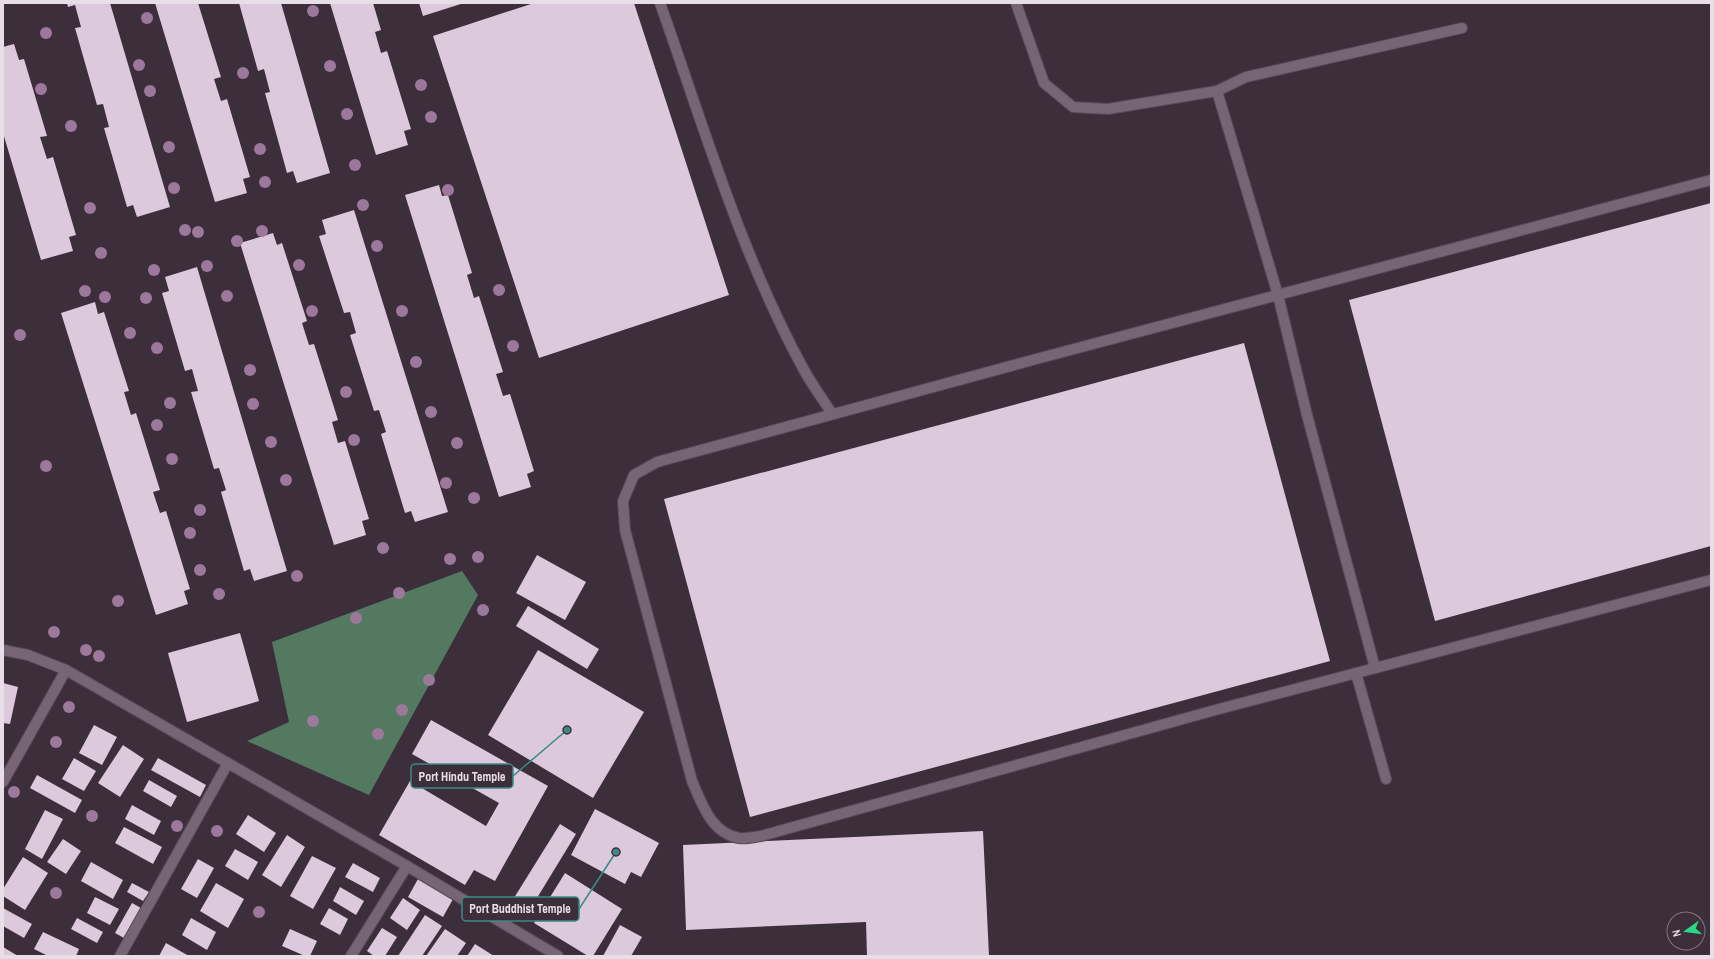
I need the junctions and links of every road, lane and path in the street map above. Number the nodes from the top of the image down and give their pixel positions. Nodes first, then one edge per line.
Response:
1 (660, 3) edge
2 (1016, 3) edge
3 (1462, 28) dead end
4 (1217, 92) junction
5 (1711, 180) edge
6 (1278, 295) junction
7 (832, 414) junction
8 (1711, 580) edge
9 (3, 650) edge
10 (1375, 668) junction
11 (66, 670) junction
12 (1356, 673) junction
13 (228, 763) junction
14 (1386, 780) dead end
15 (3, 782) edge
16 (407, 866) junction
17 (120, 956) edge
18 (351, 956) edge
19 (557, 956) edge

1 - 7 street
2 - 4 street
3 - 4 street
4 - 6 street
5 - 6 street
6 - 7 street
6 - 10 street
7 - 12 street
8 - 10 street
9 - 11 street
10 - 12 street
11 - 13 street
11 - 15 street
12 - 14 street
13 - 16 street
13 - 17 street
16 - 18 street
16 - 19 street

